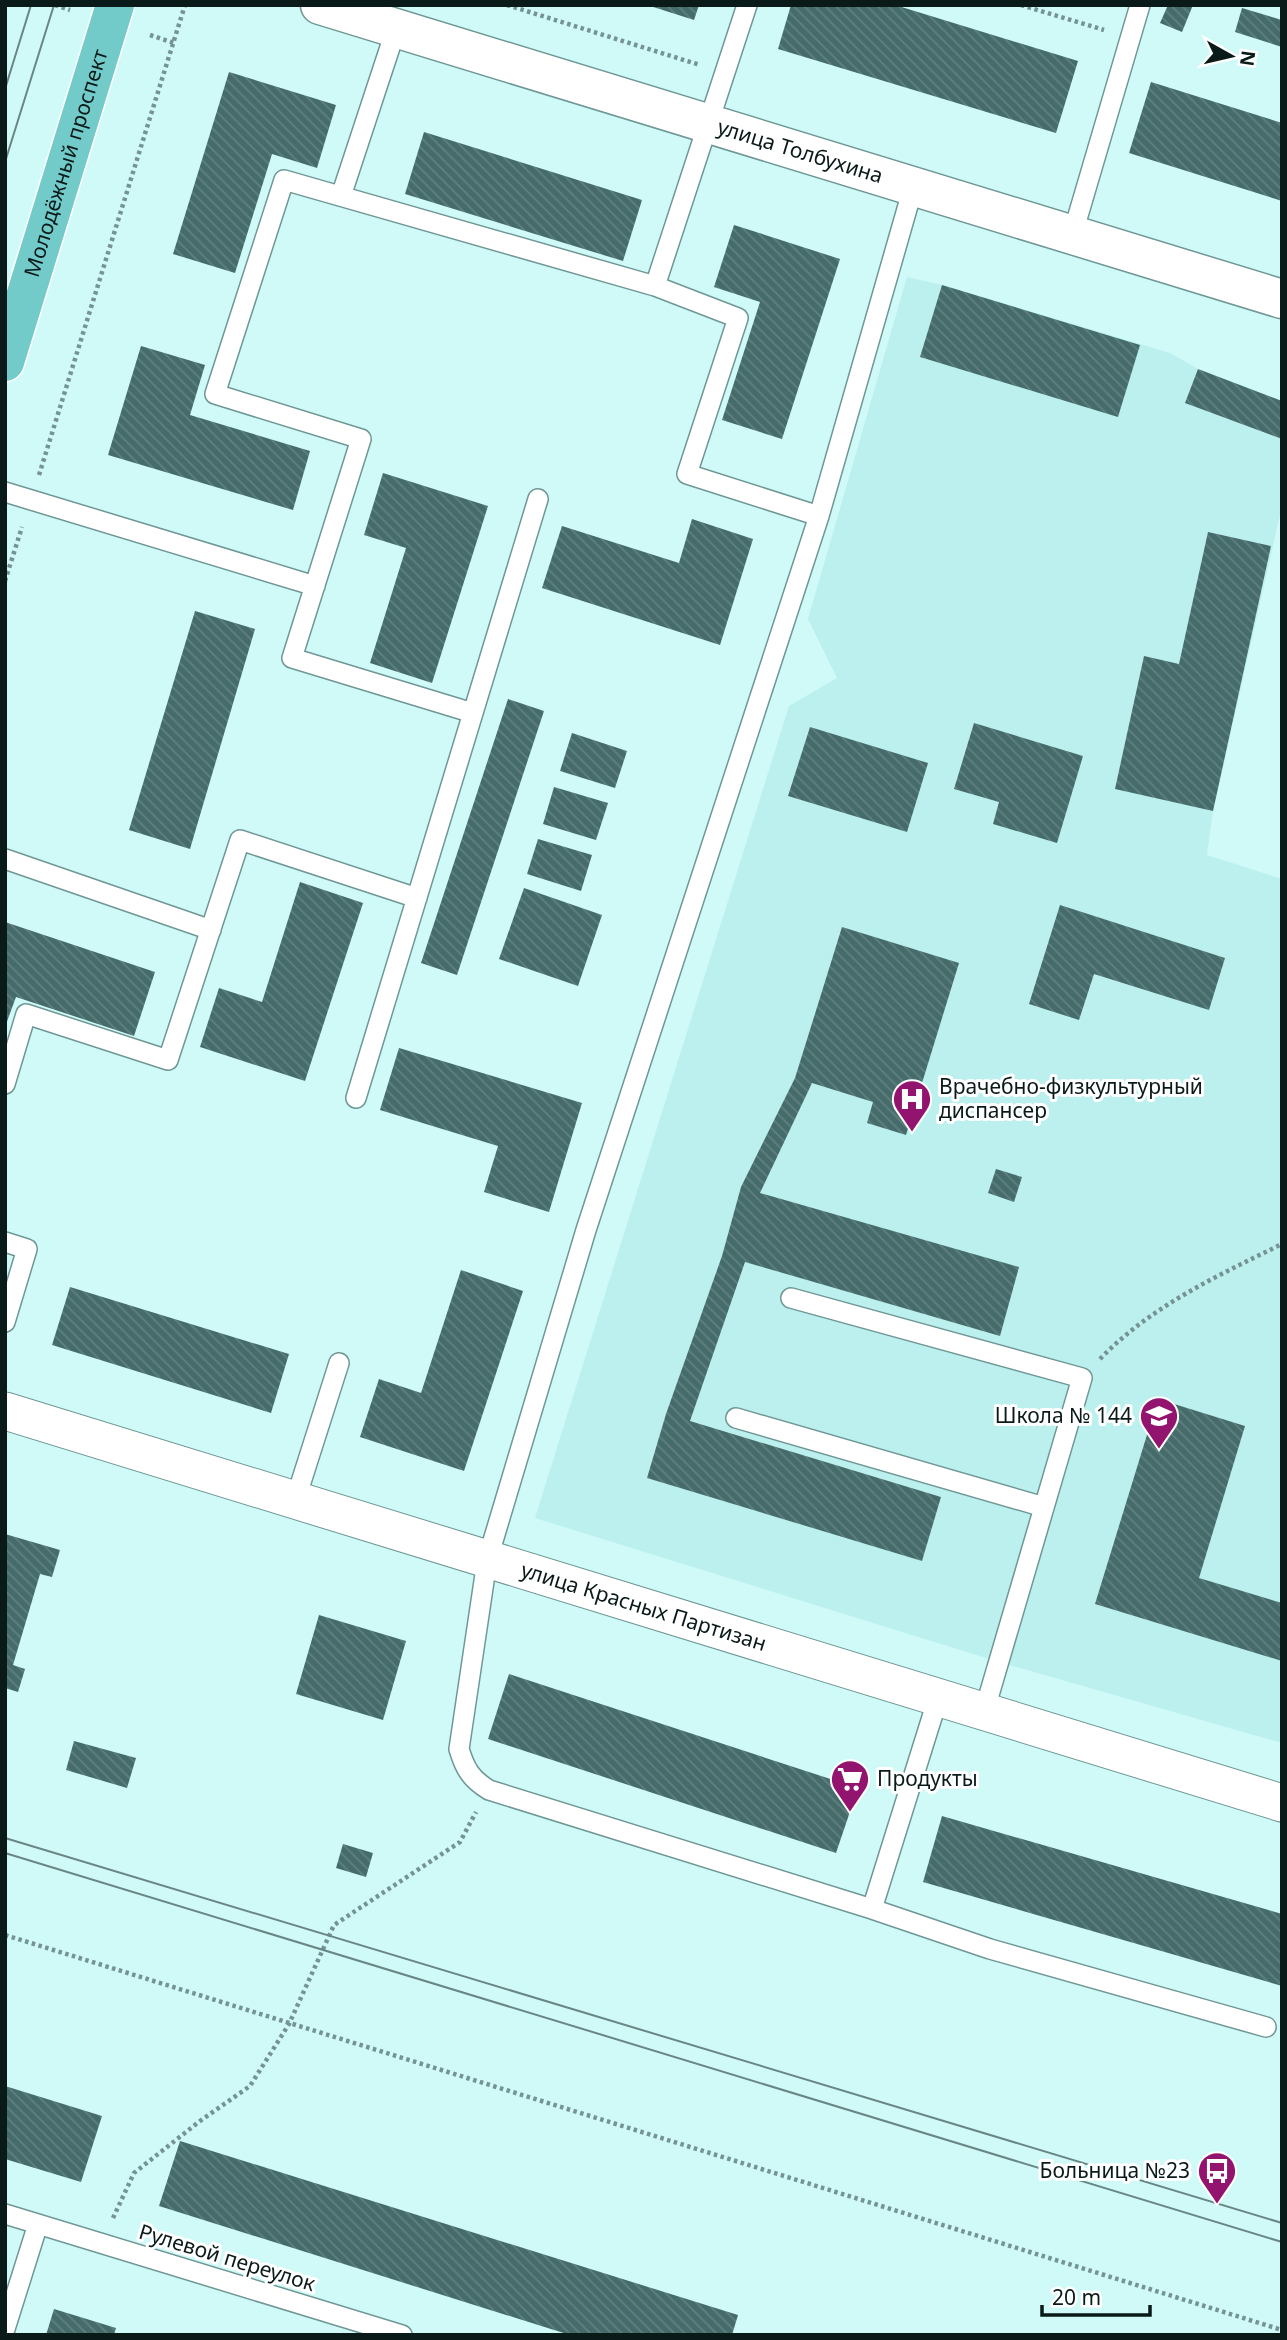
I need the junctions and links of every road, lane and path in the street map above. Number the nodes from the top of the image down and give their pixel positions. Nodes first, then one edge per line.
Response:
1 (55, 5) edge
2 (116, 5) edge
3 (185, 5) edge
4 (320, 5) edge
5 (507, 5) edge
6 (747, 5) edge
7 (1021, 5) edge
8 (1140, 5) edge
9 (70, 10) dead end
10 (396, 29) junction
11 (150, 35) dead end
12 (1130, 37) junction
13 (174, 43) junction
14 (725, 72) junction
15 (708, 125) junction
16 (913, 188) junction
17 (341, 196) junction
18 (1072, 236) junction
19 (655, 286) junction
20 (1282, 299) edge
21 (5, 362) edge
22 (5, 492) edge
23 (538, 499) dead end
24 (31, 500) junction
25 (818, 516) junction
26 (5, 581) edge
27 (315, 586) junction
28 (473, 713) junction
29 (5, 859) edge
30 (417, 898) junction
31 (211, 930) junction
32 (5, 1084) edge
33 (356, 1098) dead end
34 (5, 1242) edge
35 (1282, 1244) edge
36 (791, 1298) dead end
37 (5, 1322) edge
38 (339, 1363) dead end
39 (1082, 1378) junction
40 (5, 1411) edge
41 (736, 1418) dead end
42 (295, 1502) junction
43 (1044, 1507) junction
44 (486, 1561) junction
45 (938, 1698) junction
46 (984, 1712) junction
47 (489, 1790) junction
48 (1282, 1803) edge
49 (872, 1909) junction
50 (5, 1935) edge
51 (1266, 2026) dead end
52 (5, 2214) edge
53 (38, 2224) junction
54 (101, 2243) junction
55 (5, 2329) edge
56 (1282, 2330) edge
57 (402, 2335) edge

1 - 9 path
2 - 21 main road, Молодёжный проспект
3 - 13 path
4 - 10 street, улица Толбухина
5 - 14 path
6 - 14 lane
7 - 12 path
8 - 12 lane
10 - 15 street, улица Толбухина
10 - 17 lane
11 - 13 path
12 - 18 lane
13 - 24 path
14 - 15 lane
15 - 16 street, улица Толбухина
15 - 19 lane
16 - 18 street, улица Толбухина
16 - 25 lane
17 - 19 lane
17 - 27 lane
18 - 20 street, улица Толбухина
19 - 25 lane
22 - 24 lane
23 - 28 lane
24 - 26 path
24 - 27 lane
25 - 44 lane
27 - 28 lane
28 - 30 lane
29 - 31 lane
30 - 31 lane
30 - 33 lane
31 - 32 lane
34 - 37 lane
35 - 39 path
36 - 39 lane
38 - 42 lane
39 - 43 lane
40 - 42 street, улица Красных Партизан
41 - 43 lane
42 - 44 street, улица Красных Партизан
43 - 46 lane
44 - 45 street, улица Красных Партизан
44 - 47 lane
45 - 46 street, улица Красных Партизан
45 - 49 lane
46 - 48 street, улица Красных Партизан
47 - 49 lane
47 - 54 path
49 - 51 lane
50 - 56 path
52 - 53 lane, Рулевой переулок
53 - 54 lane, Рулевой переулок
53 - 55 lane
54 - 57 lane, Рулевой переулок

